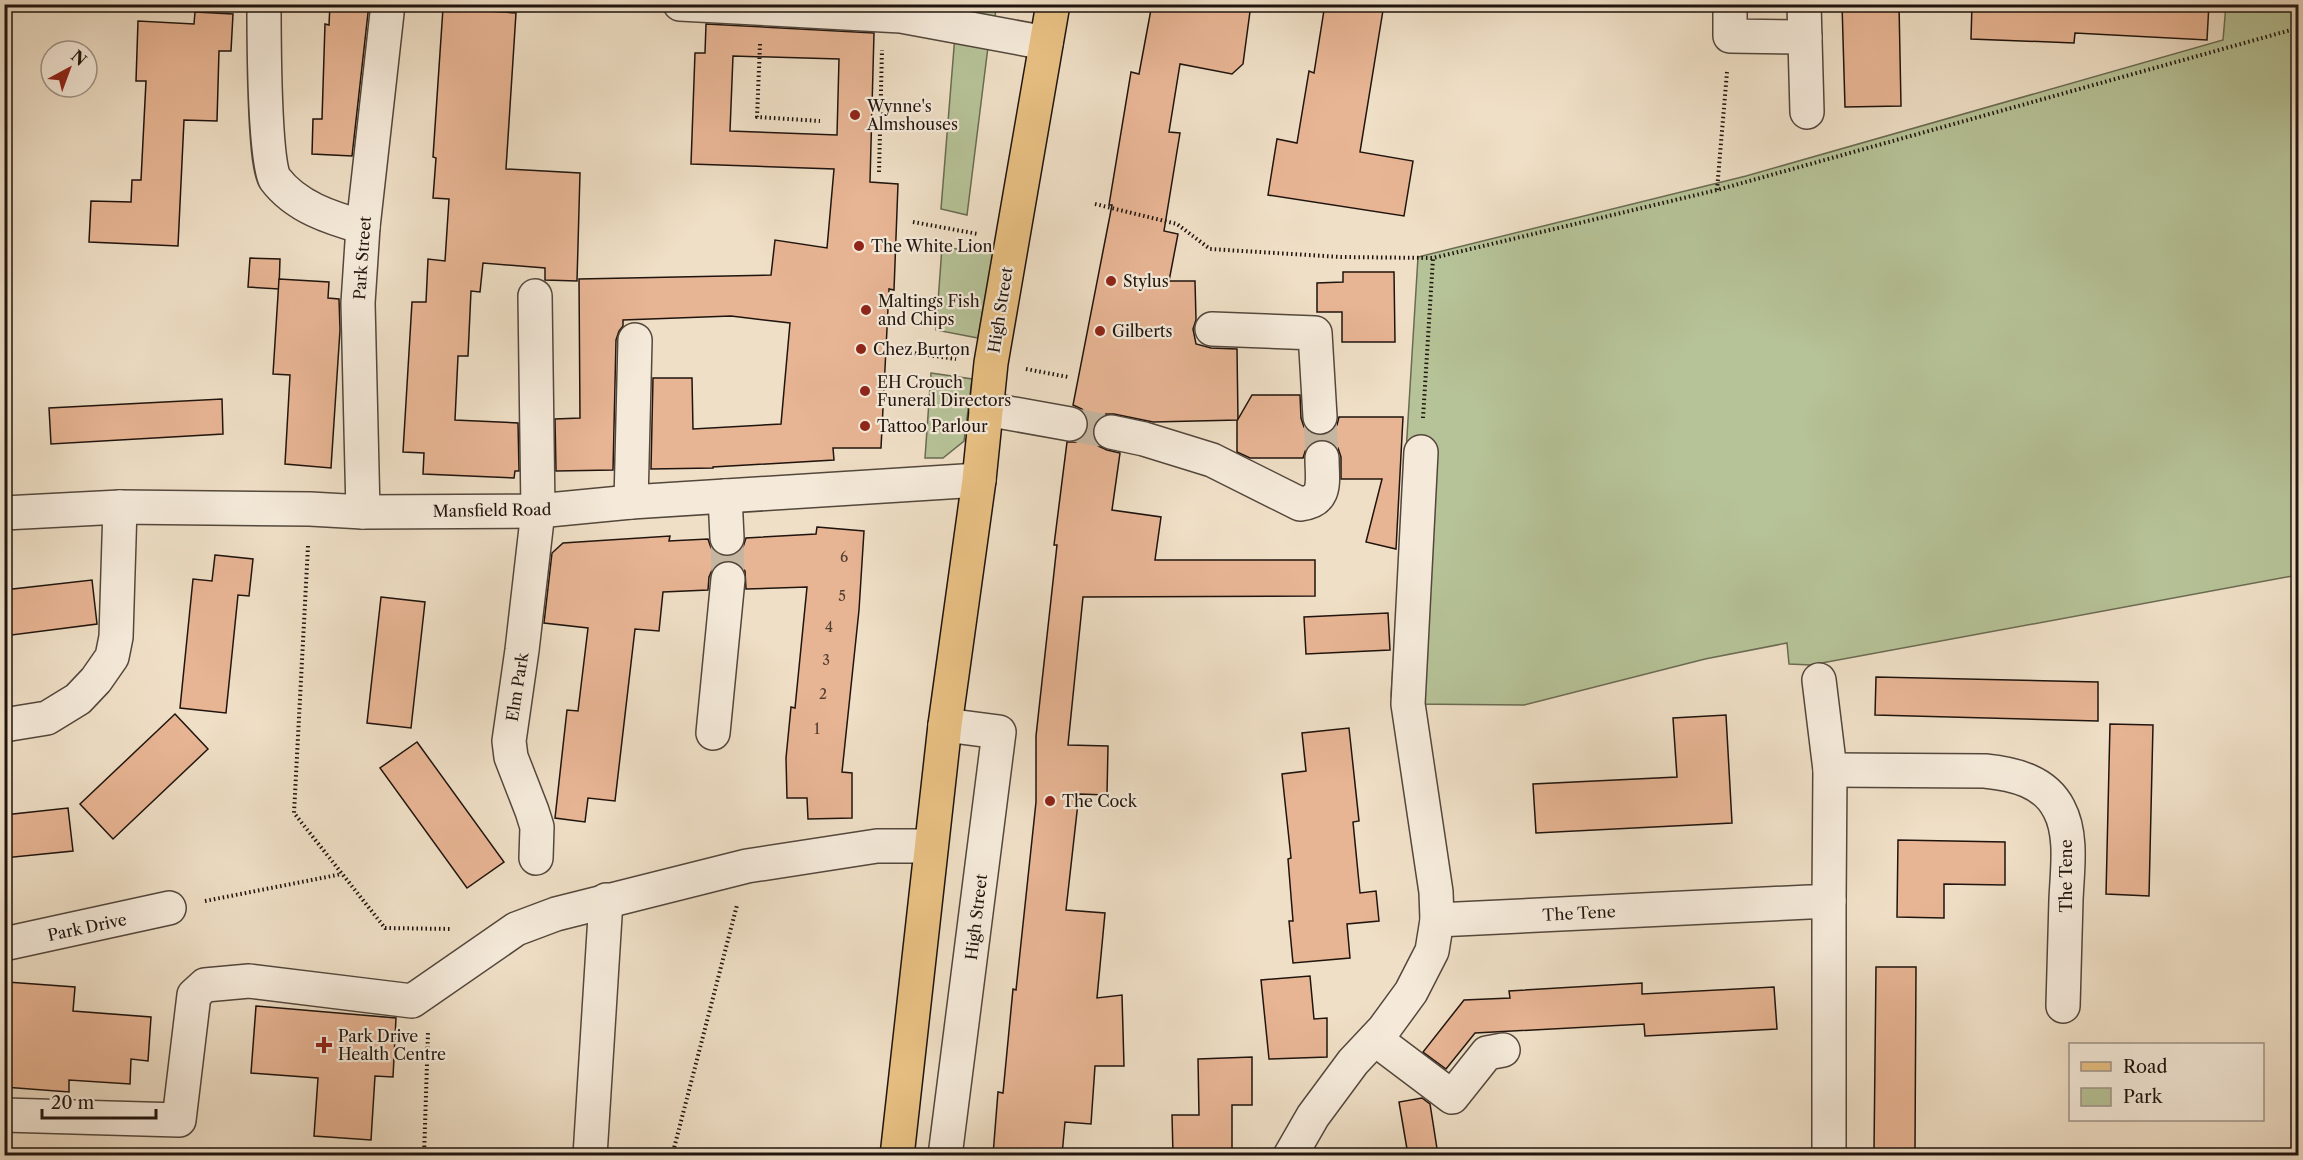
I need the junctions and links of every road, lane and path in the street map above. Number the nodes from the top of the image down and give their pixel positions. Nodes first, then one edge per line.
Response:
1 (264, 4) edge
2 (388, 4) edge
3 (680, 4) edge
4 (1053, 4) edge
5 (1804, 4) edge
6 (761, 10) junction
7 (1730, 20) edge
8 (2298, 28) edge
9 (1805, 37) junction
10 (1046, 43) junction
11 (882, 48) dead end
12 (881, 105) junction
13 (920, 108) dead end
14 (1807, 112) dead end
15 (820, 121) dead end
16 (879, 172) dead end
17 (1717, 190) junction
18 (1095, 204) dead end
19 (914, 222) dead end
20 (363, 227) junction
21 (1011, 240) junction
22 (1433, 258) junction
23 (535, 296) dead end
24 (1212, 329) dead end
25 (635, 340) dead end
26 (906, 352) dead end
27 (960, 359) dead end
28 (1024, 369) dead end
29 (1068, 377) dead end
30 (986, 409) junction
31 (1320, 417) tunnel mouth
32 (1070, 424) tunnel mouth
33 (1111, 432) tunnel mouth
34 (1421, 452) joint
35 (1322, 458) tunnel mouth
36 (979, 480) junction
37 (725, 496) junction
38 (631, 502) junction
39 (120, 507) junction
40 (310, 509) junction
41 (538, 511) junction
42 (363, 512) junction
43 (4, 513) edge
44 (727, 538) tunnel mouth
45 (728, 579) tunnel mouth
46 (1820, 680) dead end
47 (4, 725) edge
48 (945, 725) junction
49 (713, 733) dead end
50 (1830, 771) junction
51 (931, 846) junction
52 (536, 858) dead end
53 (747, 866) junction
54 (342, 874) junction
55 (606, 900) junction
56 (1829, 901) junction
57 (169, 908) joint
58 (1437, 920) junction
59 (456, 929) dead end
60 (4, 944) edge
61 (2063, 1006) dead end
62 (428, 1029) dead end
63 (1375, 1039) junction
64 (1503, 1050) dead end
65 (4, 1115) edge
66 (424, 1155) edge
67 (590, 1155) edge
68 (672, 1155) edge
69 (897, 1155) edge
70 (945, 1155) edge
71 (1290, 1155) edge
72 (1829, 1155) edge

1 - 20 street
2 - 20 street, Park Street
3 - 6 street
4 - 10 main road, High Street
5 - 9 street
6 - 10 street
6 - 15 path
7 - 9 street
7 - 17 path
8 - 17 path
9 - 14 street
10 - 21 main road, High Street
11 - 12 path
12 - 13 path
12 - 16 path
17 - 22 path
18 - 22 path
19 - 21 path
20 - 42 street, Park Street
21 - 30 main road, High Street
22 - 34 path
23 - 41 street, Elm Park
24 - 31 street
25 - 38 street
26 - 27 path
28 - 29 path
30 - 32 street
30 - 36 main road, High Street
33 - 35 street
34 - 58 street
36 - 37 street, Mansfield Road
36 - 48 main road, High Street
37 - 38 street, Mansfield Road
37 - 44 street
38 - 41 street, Mansfield Road
39 - 40 street, Mansfield Road
39 - 43 street, Mansfield Road
39 - 47 street
40 - 42 street, Mansfield Road
40 - 54 path
41 - 42 street, Mansfield Road
41 - 52 street, Elm Park
45 - 49 street
46 - 50 street
48 - 51 main road, High Street
48 - 70 street, High Street
50 - 56 street
50 - 61 street, The Tene
51 - 53 street
51 - 69 main road, High Street
53 - 55 street
53 - 68 path
54 - 57 path
54 - 59 path
55 - 65 street
55 - 67 street
56 - 58 street, The Tene
56 - 72 street
57 - 60 street, Park Drive
58 - 63 street
62 - 66 path
63 - 64 street
63 - 71 street

